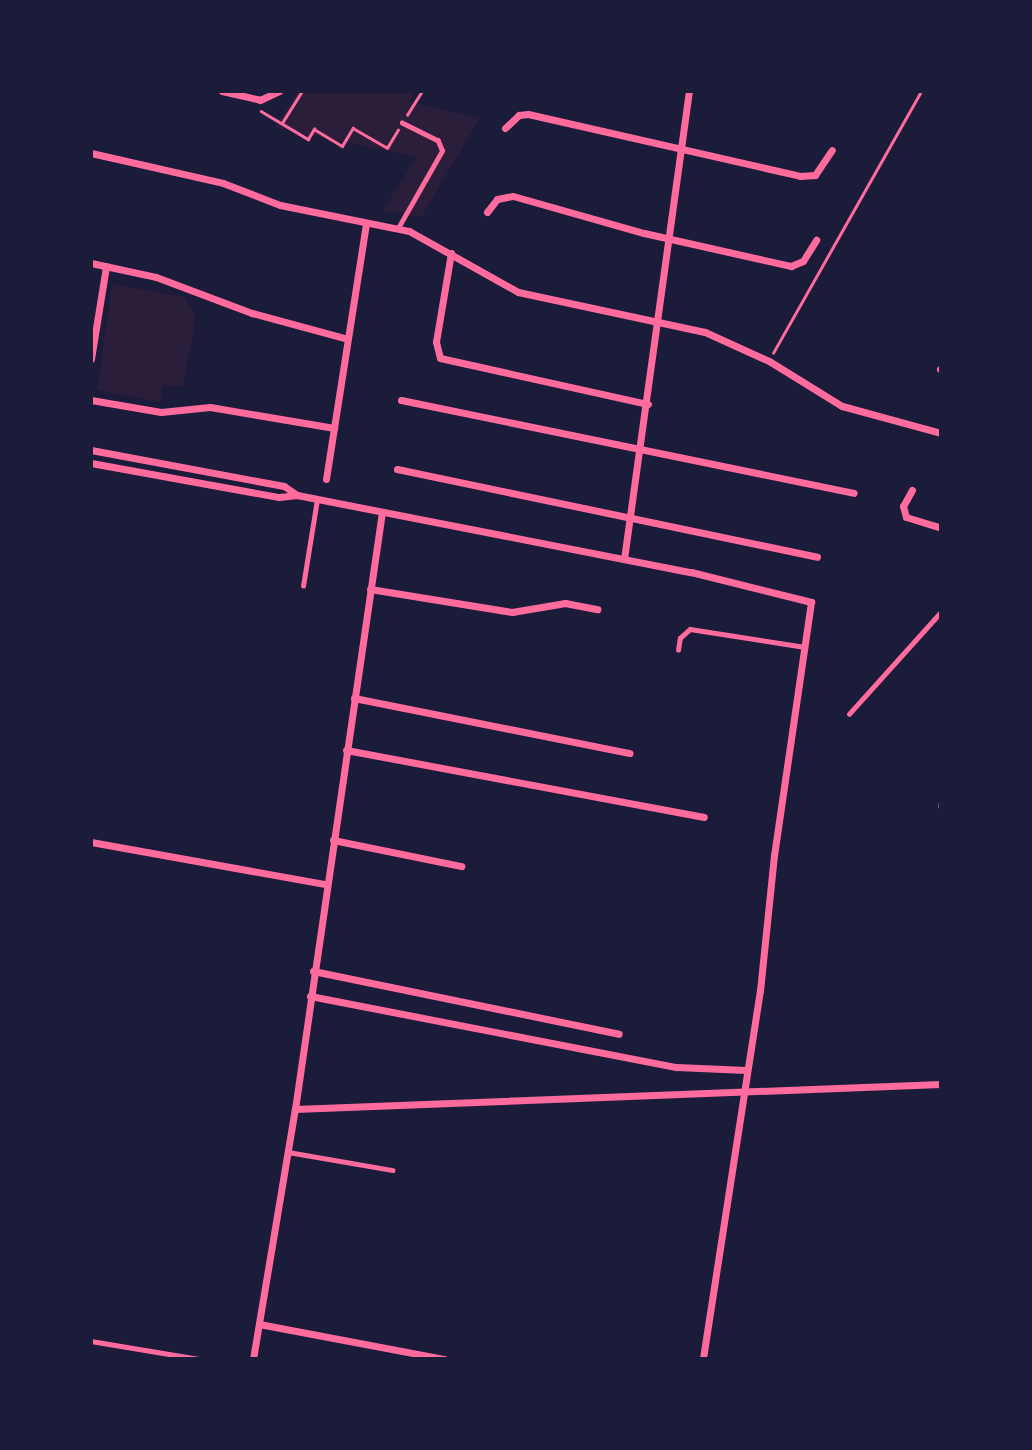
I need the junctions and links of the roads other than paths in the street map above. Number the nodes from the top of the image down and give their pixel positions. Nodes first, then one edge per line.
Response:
1 (222, 91) edge
2 (279, 91) edge
3 (689, 91) edge
4 (402, 123) road end
5 (505, 128) dead end
6 (680, 147) junction
7 (832, 150) dead end
8 (91, 153) edge
9 (486, 212) dead end
10 (366, 223) junction
11 (398, 228) junction
12 (669, 239) junction
13 (816, 240) dead end
14 (451, 253) junction
15 (91, 263) edge
16 (106, 266) junction
17 (658, 322) junction
18 (348, 340) junction
19 (91, 359) edge
20 (91, 400) edge
21 (401, 400) dead end
22 (648, 404) junction
23 (334, 428) junction
24 (941, 433) edge
25 (91, 450) edge
26 (640, 450) junction
27 (91, 463) edge
28 (397, 469) dead end
29 (326, 479) dead end
30 (912, 490) dead end
31 (854, 494) dead end
32 (297, 495) junction
33 (318, 499) junction
34 (382, 512) junction
35 (630, 518) junction
36 (941, 528) edge
37 (817, 557) dead end
38 (624, 559) junction
39 (303, 586) dead end
40 (370, 589) junction
41 (597, 609) dead end
42 (941, 612) edge
43 (806, 647) junction
44 (678, 650) dead end
45 (354, 698) junction
46 (849, 714) dead end
47 (346, 750) junction
48 (630, 753) dead end
49 (704, 817) dead end
50 (333, 840) junction
51 (91, 842) edge
52 (461, 866) dead end
53 (325, 884) junction
54 (313, 971) junction
55 (310, 996) junction
56 (619, 1034) dead end
57 (746, 1070) junction
58 (941, 1084) edge
59 (743, 1091) junction
60 (295, 1109) junction
61 (288, 1152) junction
62 (392, 1170) dead end
63 (259, 1324) junction
64 (91, 1341) edge
65 (199, 1359) edge
66 (253, 1359) edge
67 (445, 1359) edge
68 (703, 1359) edge

1 - 2 street
3 - 6 street
4 - 11 lane
5 - 6 street
6 - 7 street
6 - 12 street
8 - 10 street
9 - 12 street
10 - 11 street
10 - 18 street
11 - 14 street
12 - 13 street
12 - 17 street
14 - 17 street
14 - 22 street
15 - 16 street
16 - 18 street
16 - 19 street
17 - 22 street
17 - 24 street
18 - 23 street
20 - 23 street
21 - 26 street
22 - 26 street
23 - 29 street
25 - 32 street
26 - 31 street
26 - 35 street
27 - 32 street
28 - 35 street
30 - 36 street
32 - 33 street
33 - 34 street
33 - 39 lane
34 - 38 street
34 - 40 street
35 - 37 street
35 - 38 street
38 - 43 street
40 - 41 street
40 - 45 street
42 - 46 lane
43 - 44 lane
43 - 57 street
45 - 47 street
45 - 48 street
47 - 49 street
47 - 50 street
50 - 52 street
50 - 53 street
51 - 53 street
53 - 54 street
54 - 55 street
54 - 56 street
55 - 57 street
55 - 60 street
57 - 59 street
58 - 59 street
59 - 60 street
59 - 68 street
60 - 61 street
61 - 62 lane
61 - 63 street
63 - 66 street
63 - 67 street
64 - 65 lane

